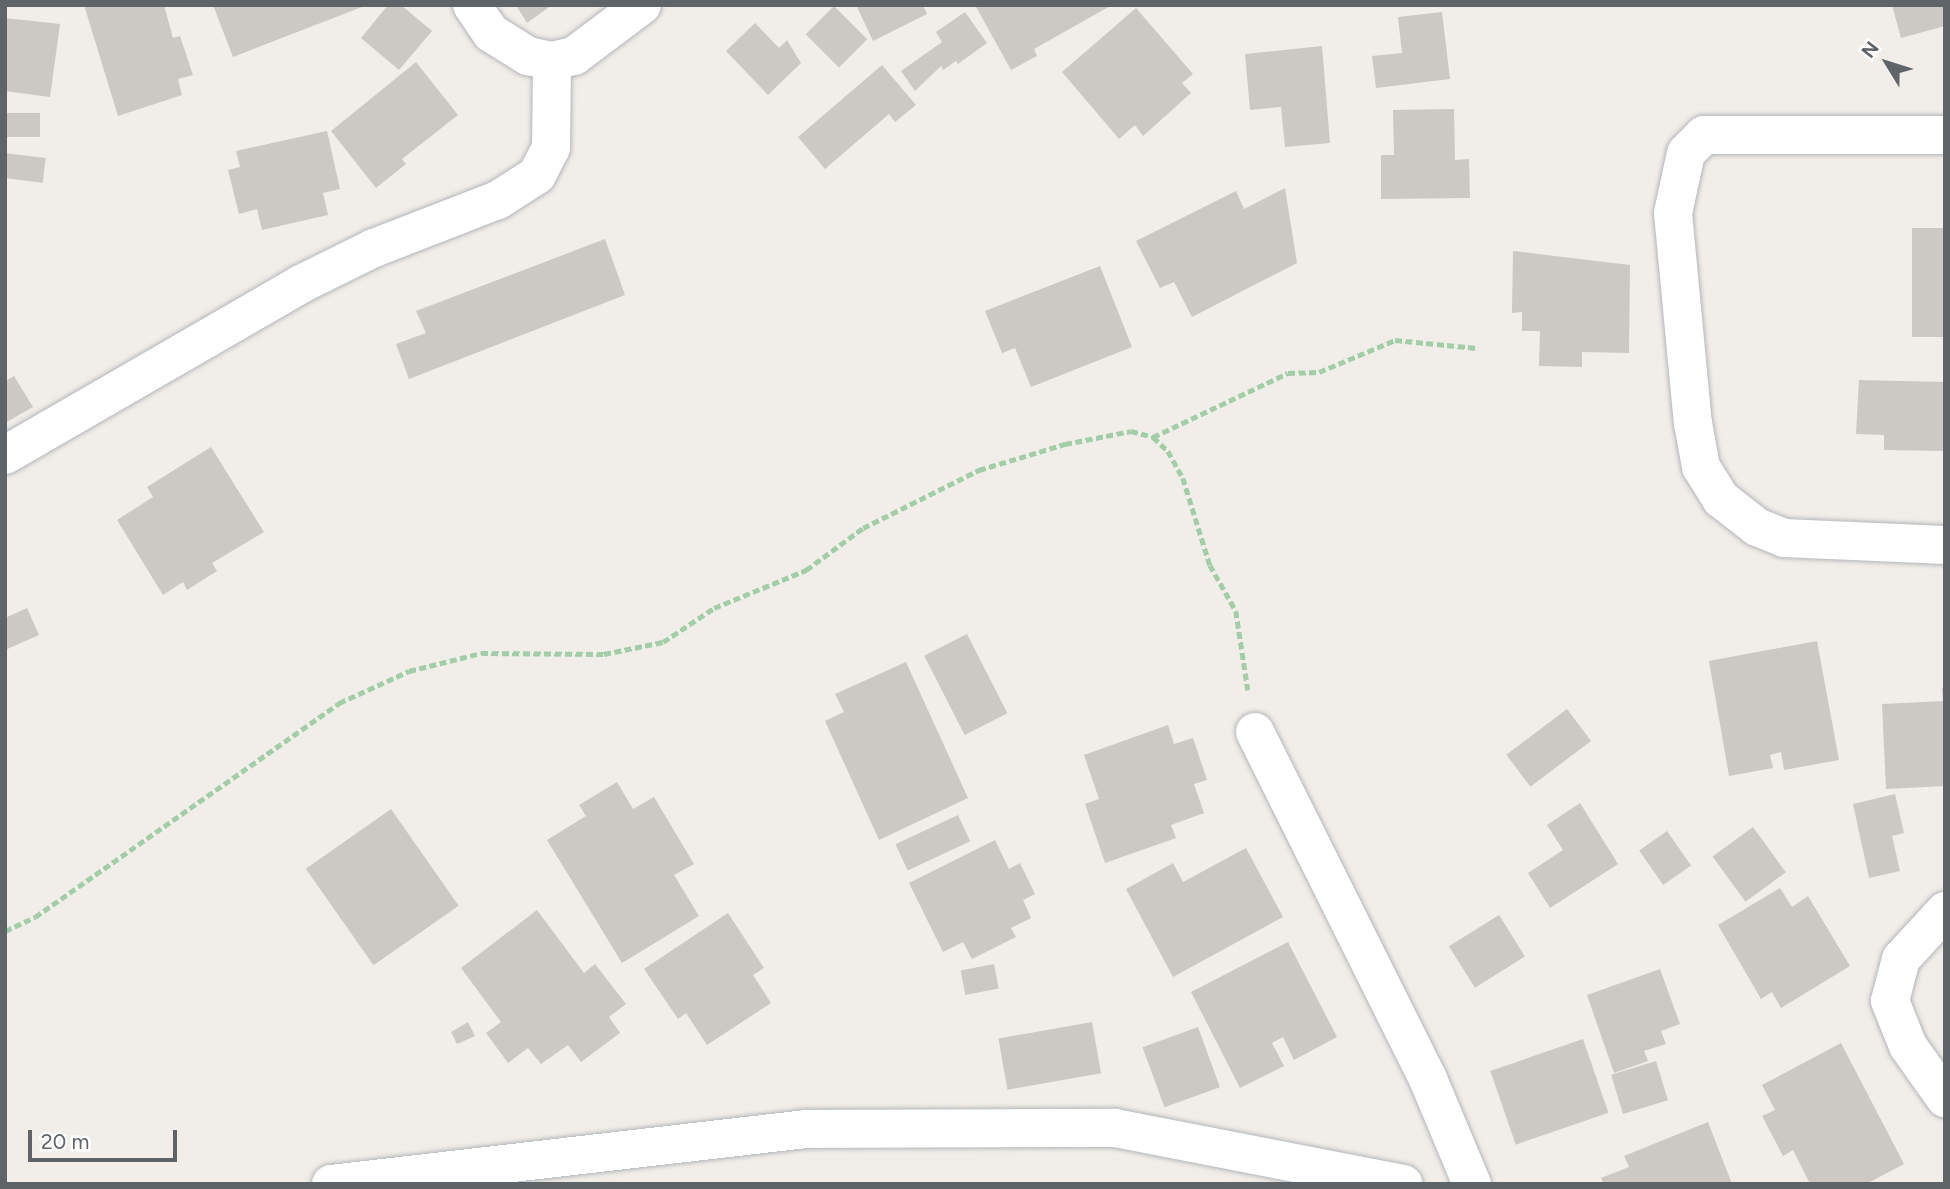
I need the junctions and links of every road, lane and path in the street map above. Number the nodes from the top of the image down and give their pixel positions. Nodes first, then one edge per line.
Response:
1 (472, 5) edge
2 (642, 5) edge
3 (551, 61) junction
4 (1945, 135) edge
5 (1477, 348) dead end
6 (1153, 437) junction
7 (5, 455) edge
8 (1945, 545) edge
9 (1255, 732) joint
10 (1945, 911) edge
11 (5, 931) edge
12 (1945, 1098) edge
13 (331, 1184) edge
14 (1404, 1184) edge
15 (1472, 1184) edge

1 - 3 street
2 - 3 street
3 - 7 street
4 - 8 street
5 - 6 path
6 - 9 path
6 - 11 path
9 - 15 street
10 - 12 street
13 - 14 street

